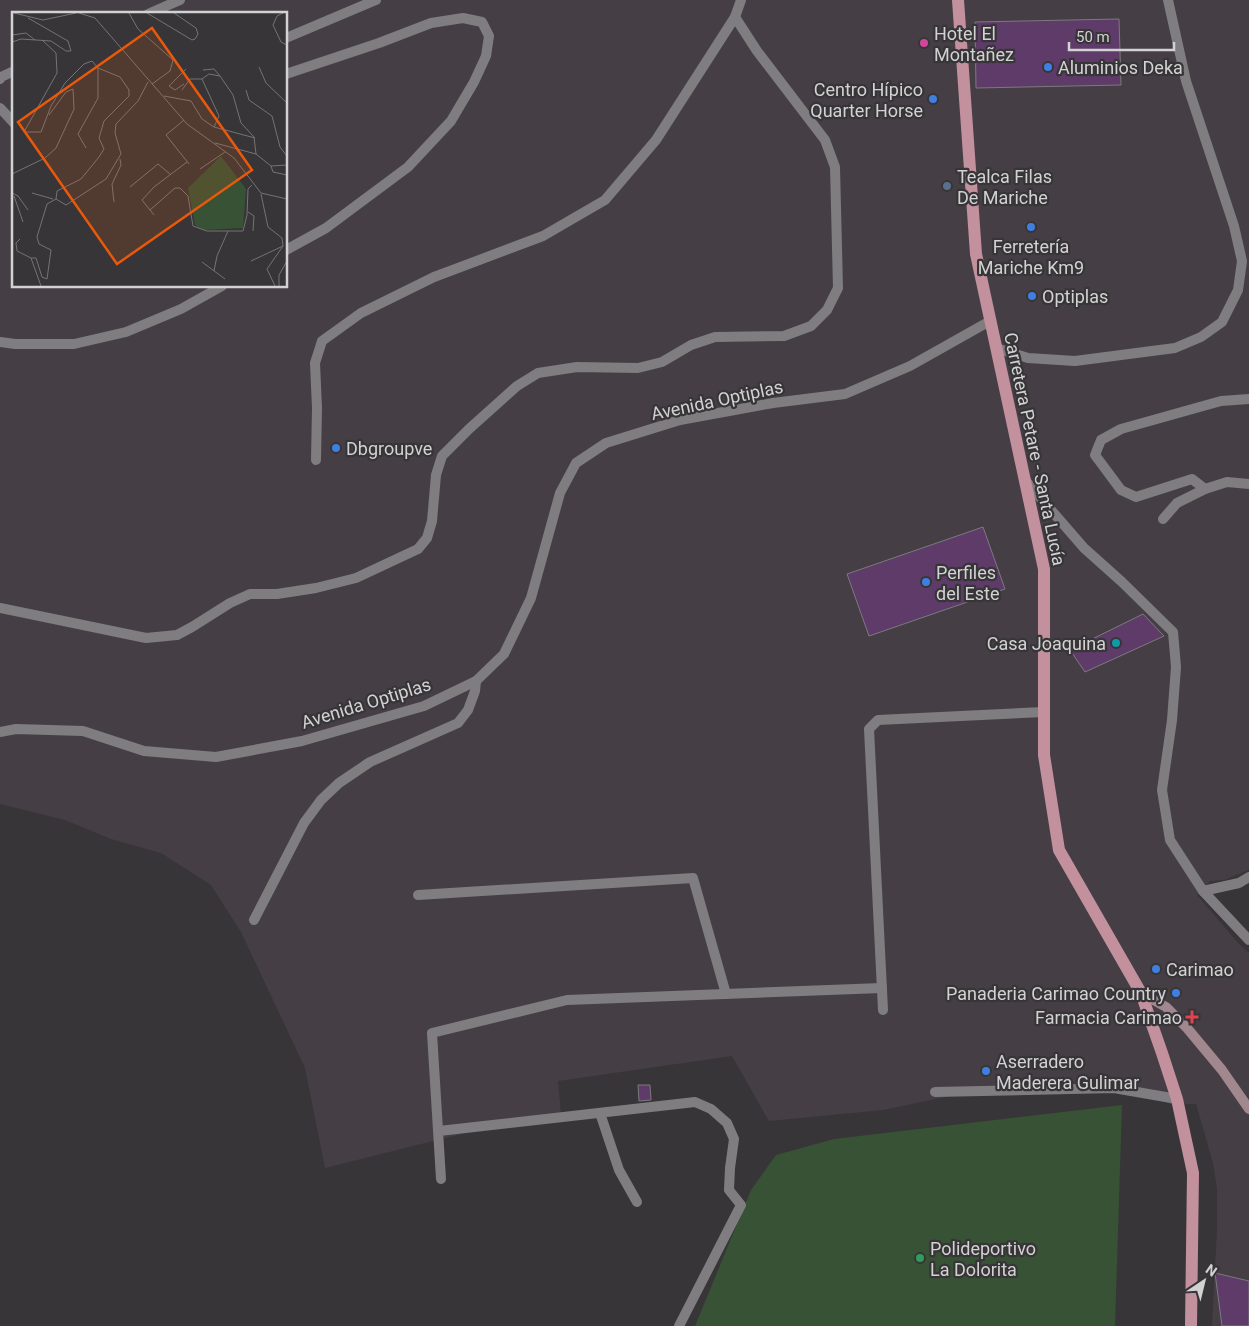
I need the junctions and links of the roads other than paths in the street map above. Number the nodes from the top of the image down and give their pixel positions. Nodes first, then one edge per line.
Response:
1 (180, 0) edge
2 (376, 0) edge
3 (742, 0) edge
4 (958, 0) edge
5 (1168, 0) edge
6 (153, 12) edge
7 (735, 17) junction
8 (288, 37) edge
9 (12, 72) edge
10 (288, 73) edge
11 (0, 79) edge
12 (0, 108) edge
13 (12, 121) edge
14 (288, 249) edge
15 (218, 288) edge
16 (990, 321) junction
17 (0, 342) edge
18 (996, 348) junction
19 (1249, 399) edge
20 (316, 460) dead end
21 (1025, 480) junction
22 (1249, 484) edge
23 (1205, 490) junction
24 (1163, 519) dead end
25 (0, 608) edge
26 (476, 681) junction
27 (1044, 712) junction
28 (0, 732) edge
29 (1249, 877) edge
30 (1203, 891) junction
31 (418, 895) dead end
32 (254, 920) dead end
33 (1249, 940) edge
34 (882, 988) junction
35 (1141, 993) junction
36 (726, 994) junction
37 (883, 1010) dead end
38 (935, 1092) dead end
39 (1176, 1099) junction
40 (1249, 1109) edge
41 (600, 1113) junction
42 (438, 1131) junction
43 (442, 1179) dead end
44 (637, 1202) dead end
45 (679, 1326) edge
46 (1191, 1326) edge

1 - 6 street
2 - 8 street
3 - 7 street
4 - 16 main road, Carretera Petare - Santa Lucía
5 - 18 street
7 - 20 street
7 - 25 street
9 - 11 street
10 - 14 street
12 - 13 street
15 - 17 street
16 - 18 main road, Carretera Petare - Santa Lucía
16 - 26 street, Avenida Optiplas
18 - 21 main road, Carretera Petare - Santa Lucía
19 - 23 street
21 - 27 main road, Carretera Petare - Santa Lucía
21 - 30 street
22 - 23 street
23 - 24 street
26 - 28 street, Avenida Optiplas
26 - 32 street
27 - 34 street
27 - 35 main road, Carretera Petare - Santa Lucía
29 - 30 street
30 - 33 street
31 - 36 street
34 - 36 street
34 - 37 street
35 - 39 main road, Carretera Petare - Santa Lucía
35 - 40 street
36 - 42 street
38 - 39 street
39 - 46 main road, Carretera Petare - Santa Lucía
41 - 42 street
41 - 44 street
41 - 45 street
42 - 43 street

